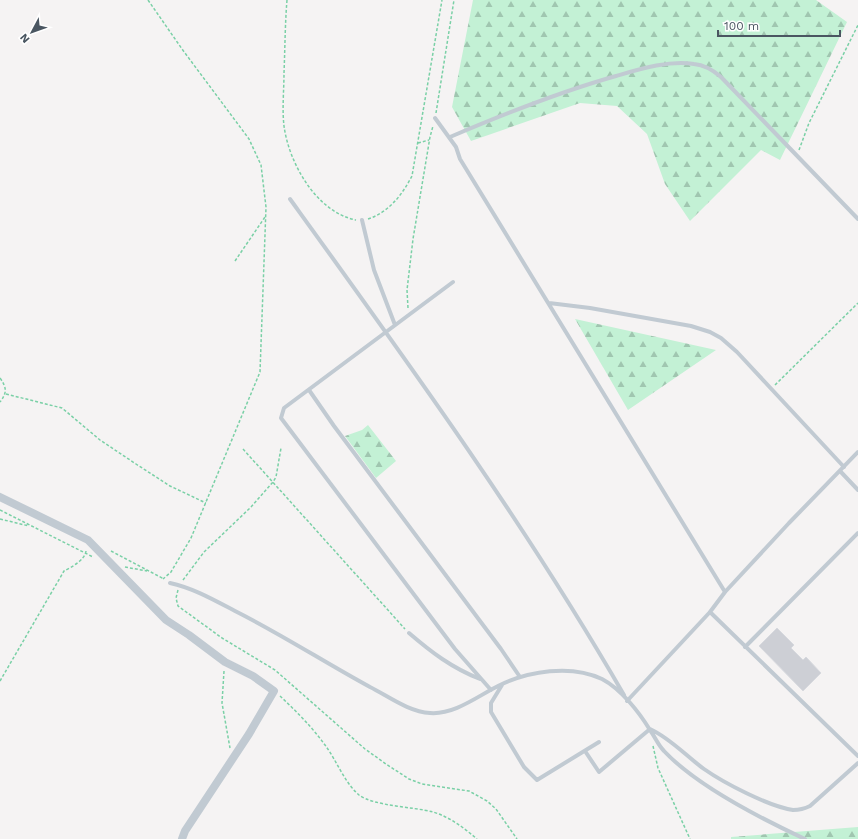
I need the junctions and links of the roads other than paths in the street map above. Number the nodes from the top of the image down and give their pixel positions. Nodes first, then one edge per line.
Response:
1 (435, 118) road end
2 (450, 136) junction
3 (290, 199) dead end
4 (858, 219) edge
5 (362, 220) road end
6 (453, 282) dead end
7 (549, 303) junction
8 (395, 325) junction
9 (385, 333) junction
10 (309, 390) junction
11 (858, 452) edge
12 (844, 467) junction
13 (840, 471) junction
14 (858, 490) edge
15 (0, 497) edge
16 (858, 533) edge
17 (170, 583) road end
18 (725, 592) junction
19 (710, 612) junction
20 (409, 633) road end
21 (745, 647) junction
22 (520, 678) junction
23 (481, 680) junction
24 (502, 684) junction
25 (491, 690) junction
26 (627, 701) junction
27 (650, 729) junction
28 (598, 742) dead end
29 (585, 751) junction
30 (858, 756) edge
31 (858, 763) edge
32 (182, 839) edge
33 (805, 839) edge

1 - 2 lane
2 - 4 lane
2 - 7 lane
3 - 9 lane
5 - 8 lane
6 - 8 lane
7 - 12 lane
7 - 18 lane
8 - 9 lane
9 - 10 lane
9 - 26 lane
10 - 22 lane
10 - 23 lane
11 - 12 lane
12 - 13 lane
13 - 14 lane
13 - 18 lane
15 - 32 street
16 - 21 lane
17 - 25 lane
18 - 19 lane
19 - 21 lane
19 - 26 lane
20 - 23 lane
21 - 30 lane
22 - 24 lane
22 - 26 lane
23 - 25 lane
24 - 25 lane
24 - 29 lane
26 - 27 lane
27 - 29 lane
27 - 31 lane
27 - 33 lane
28 - 29 lane

